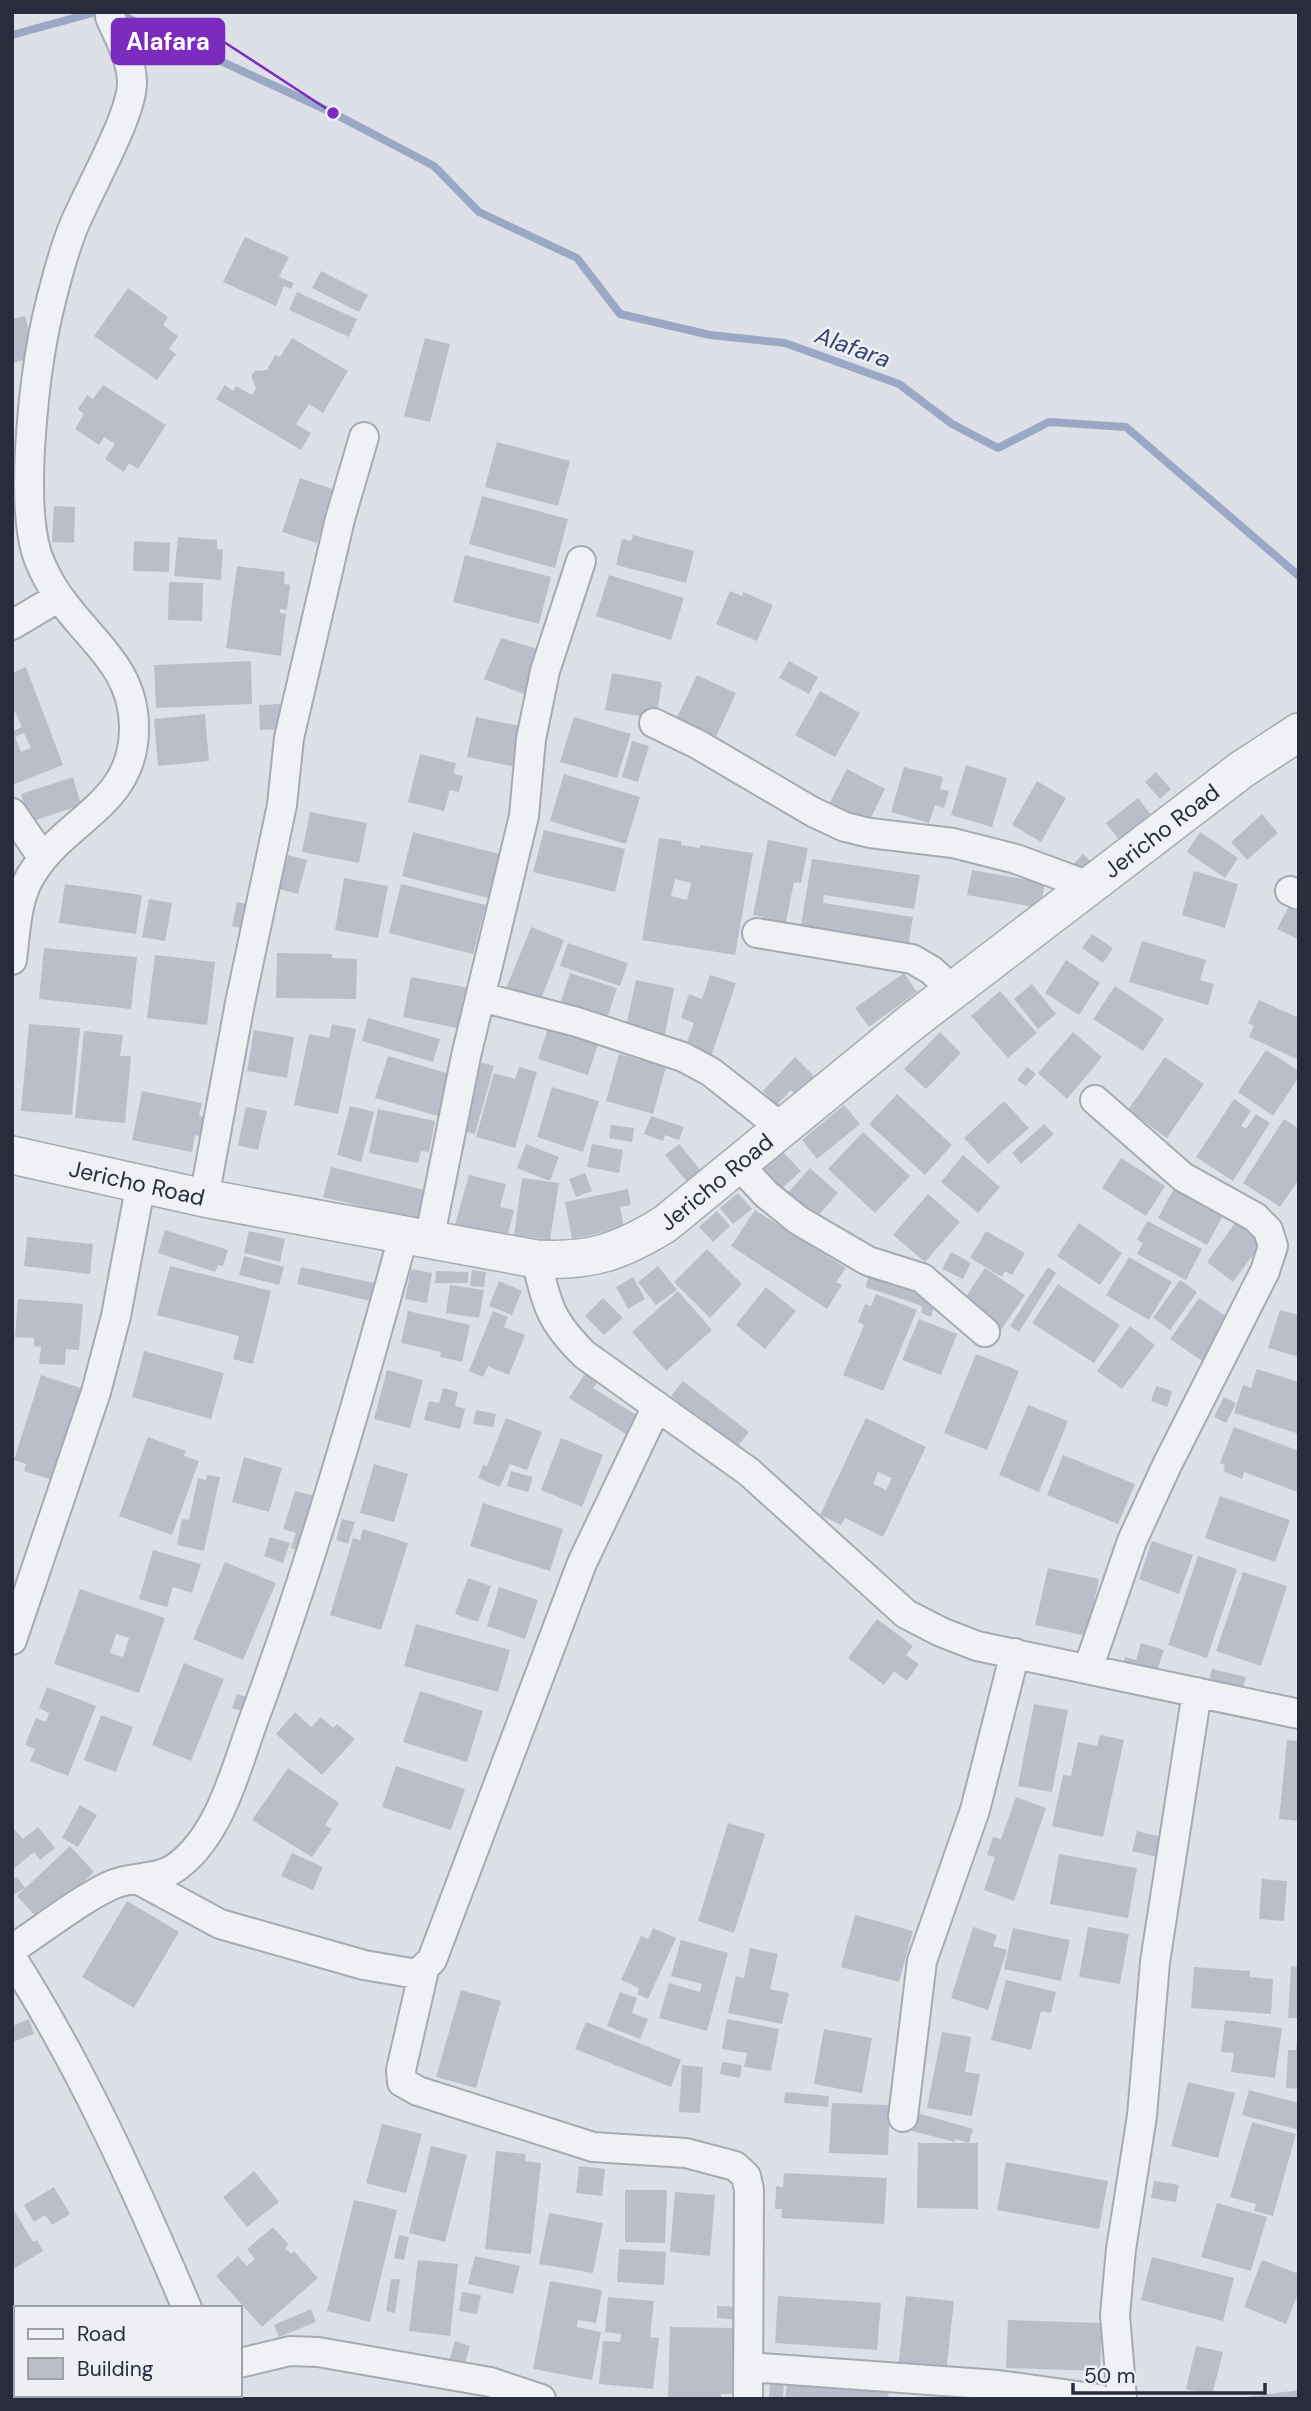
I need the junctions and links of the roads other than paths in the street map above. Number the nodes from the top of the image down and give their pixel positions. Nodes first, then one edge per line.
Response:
1 (111, 12) edge
2 (363, 437) dead end
3 (581, 561) dead end
4 (59, 597) junction
5 (12, 625) edge
6 (654, 723) dead end
7 (1299, 732) edge
8 (12, 813) edge
9 (43, 858) junction
10 (1089, 886) junction
11 (757, 933) dead end
12 (12, 960) edge
13 (953, 990) junction
14 (481, 997) junction
15 (1095, 1100) dead end
16 (782, 1128) junction
17 (12, 1155) edge
18 (738, 1164) junction
19 (141, 1183) junction
20 (204, 1198) junction
21 (416, 1239) junction
22 (536, 1259) junction
23 (985, 1332) dead end
24 (657, 1406) junction
25 (12, 1640) edge
26 (1015, 1653) junction
27 (1088, 1669) junction
28 (1197, 1692) junction
29 (1299, 1714) edge
30 (136, 1879) junction
31 (12, 1949) edge
32 (12, 1958) edge
33 (424, 1970) junction
34 (903, 2117) dead end
35 (186, 2306) edge
36 (242, 2363) edge
37 (749, 2367) junction
38 (541, 2399) edge
39 (748, 2399) edge
40 (1099, 2399) edge
41 (1122, 2399) edge

1 - 4 street
2 - 20 street
3 - 14 street
4 - 5 street
4 - 9 street
6 - 10 street
7 - 10 street, Jericho Road
8 - 9 street
9 - 12 street
10 - 13 street, Jericho Road
11 - 13 street
13 - 16 street, Jericho Road
14 - 16 street
14 - 21 street
15 - 27 street
16 - 18 street, Jericho Road
17 - 19 street, Jericho Road
18 - 22 street, Jericho Road
18 - 23 street
19 - 20 street, Jericho Road
19 - 25 street
20 - 21 street, Jericho Road
21 - 22 street, Jericho Road
21 - 30 street
22 - 24 street
24 - 26 street
24 - 33 street
26 - 27 street
26 - 34 street
27 - 28 street
28 - 29 street
28 - 41 street
30 - 31 street
30 - 33 street
32 - 35 street
33 - 37 street
36 - 38 street
37 - 39 street
37 - 40 street

